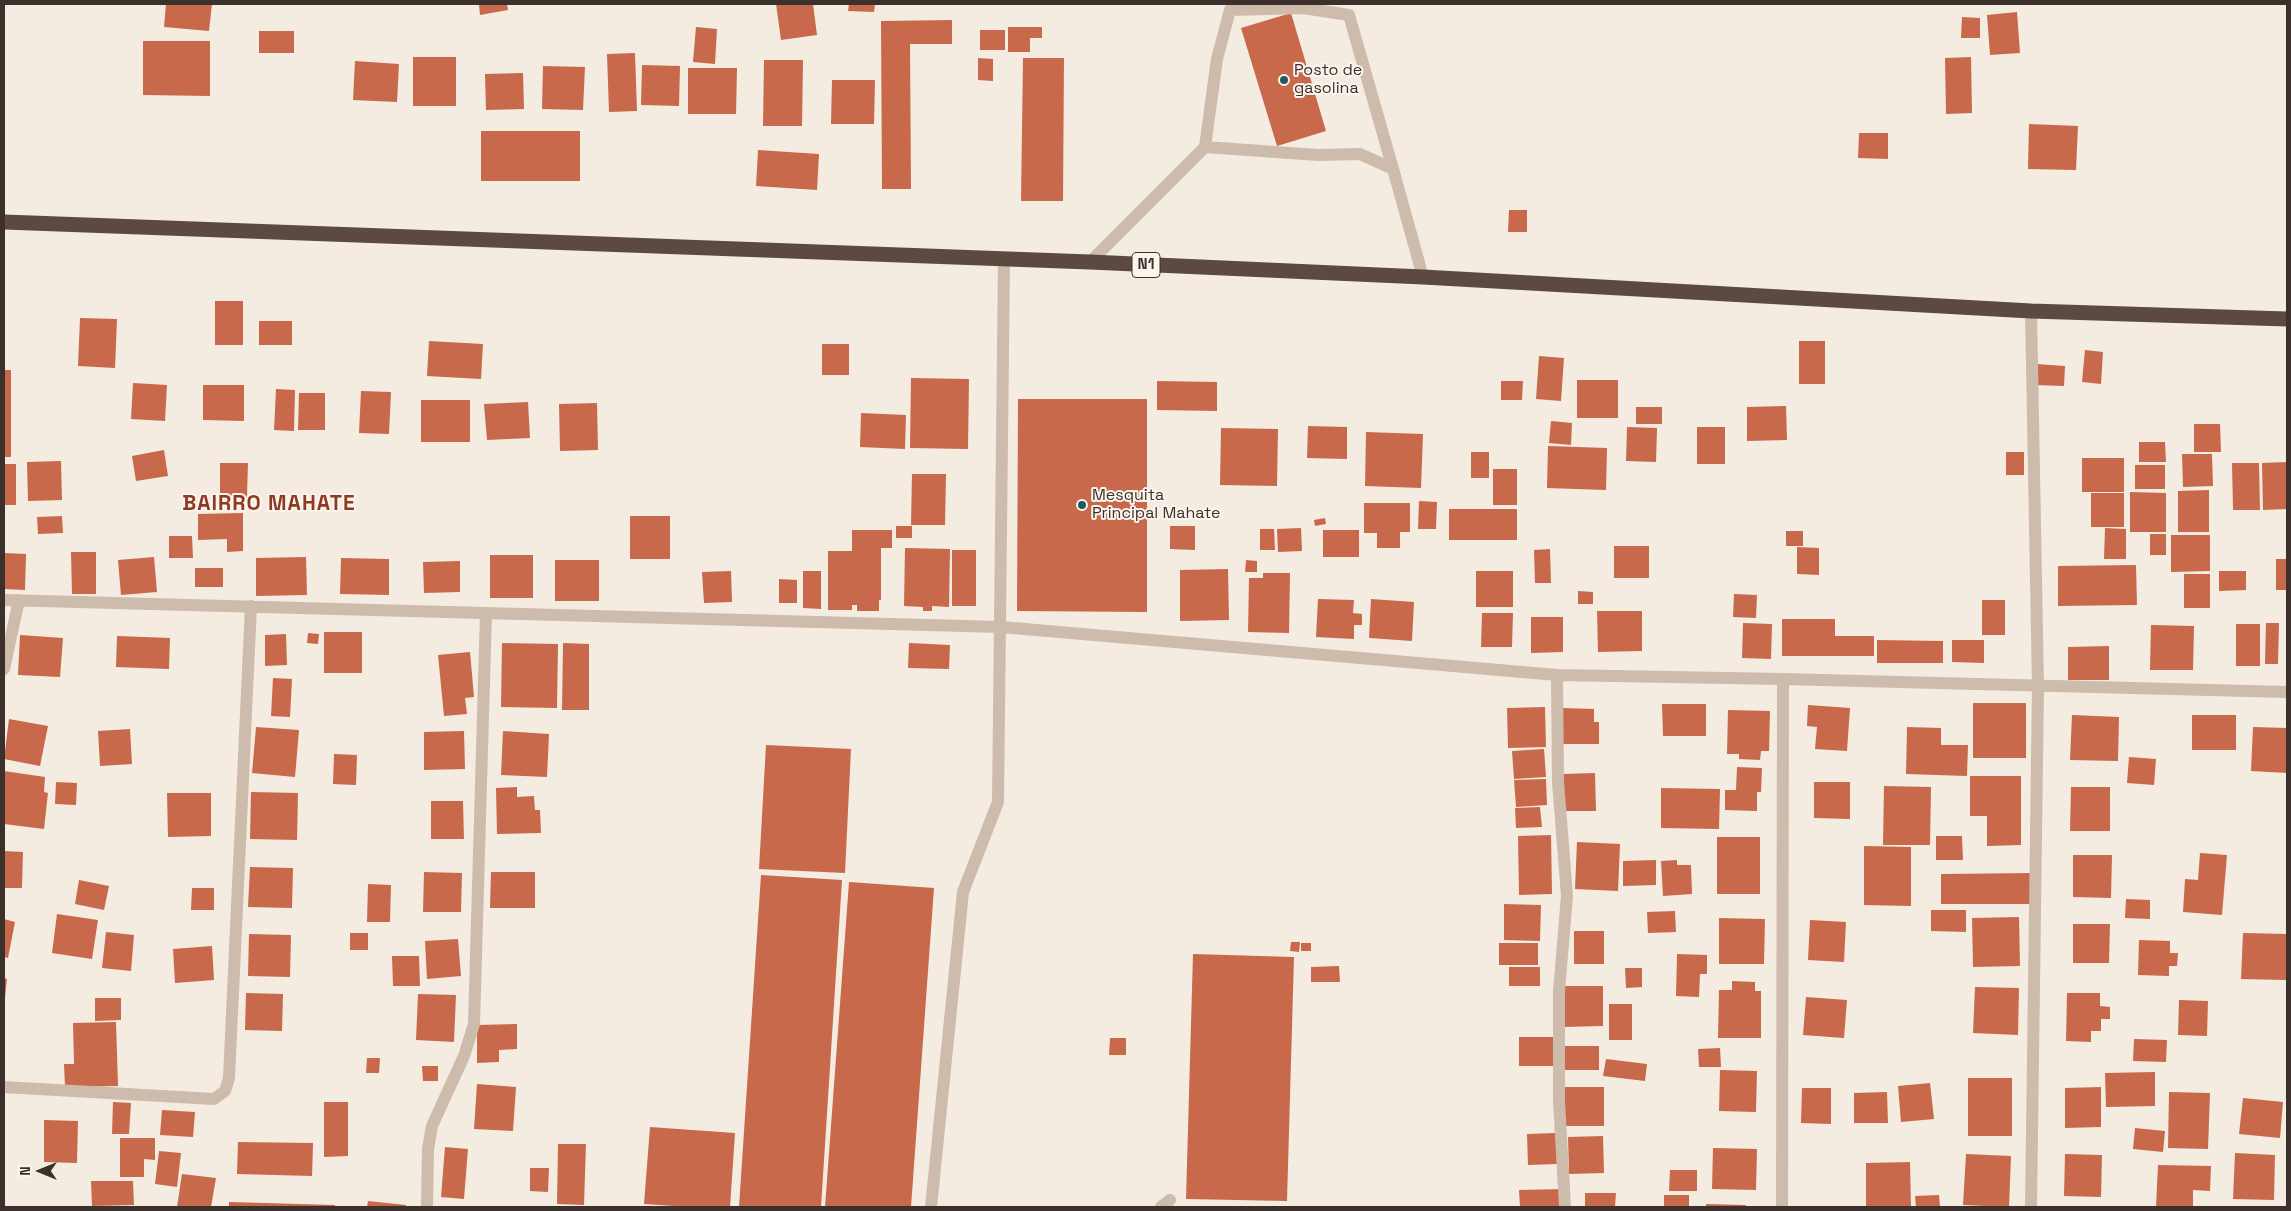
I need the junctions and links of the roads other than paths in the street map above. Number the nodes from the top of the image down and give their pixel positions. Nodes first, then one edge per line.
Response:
1 (1204, 147) junction
2 (1393, 169) junction
3 (4, 222) edge
4 (1004, 260) junction
5 (1090, 262) junction
6 (1423, 277) junction
7 (2031, 310) junction
8 (2287, 319) edge
9 (4, 600) edge
10 (19, 600) junction
11 (252, 606) junction
12 (486, 613) junction
13 (1001, 627) junction
14 (4, 669) edge
15 (1557, 675) junction
16 (1783, 679) junction
17 (2038, 687) junction
18 (2287, 692) edge
19 (4, 1087) edge
20 (427, 1207) edge
21 (931, 1207) edge
22 (1565, 1207) edge
23 (1782, 1207) edge
24 (2031, 1207) edge

1 - 2 street
1 - 2 street
1 - 5 street
2 - 6 street
3 - 4 highway, N1
4 - 5 highway, N1
4 - 13 street
5 - 6 highway, N1
6 - 7 highway, N1
7 - 8 highway, N1
7 - 17 street
9 - 10 street
10 - 11 street
10 - 14 street
11 - 12 street
11 - 19 street
12 - 13 street
12 - 20 street
13 - 15 street
13 - 21 street
15 - 16 street
15 - 22 street
16 - 17 street
16 - 23 street
17 - 18 street
17 - 24 street

